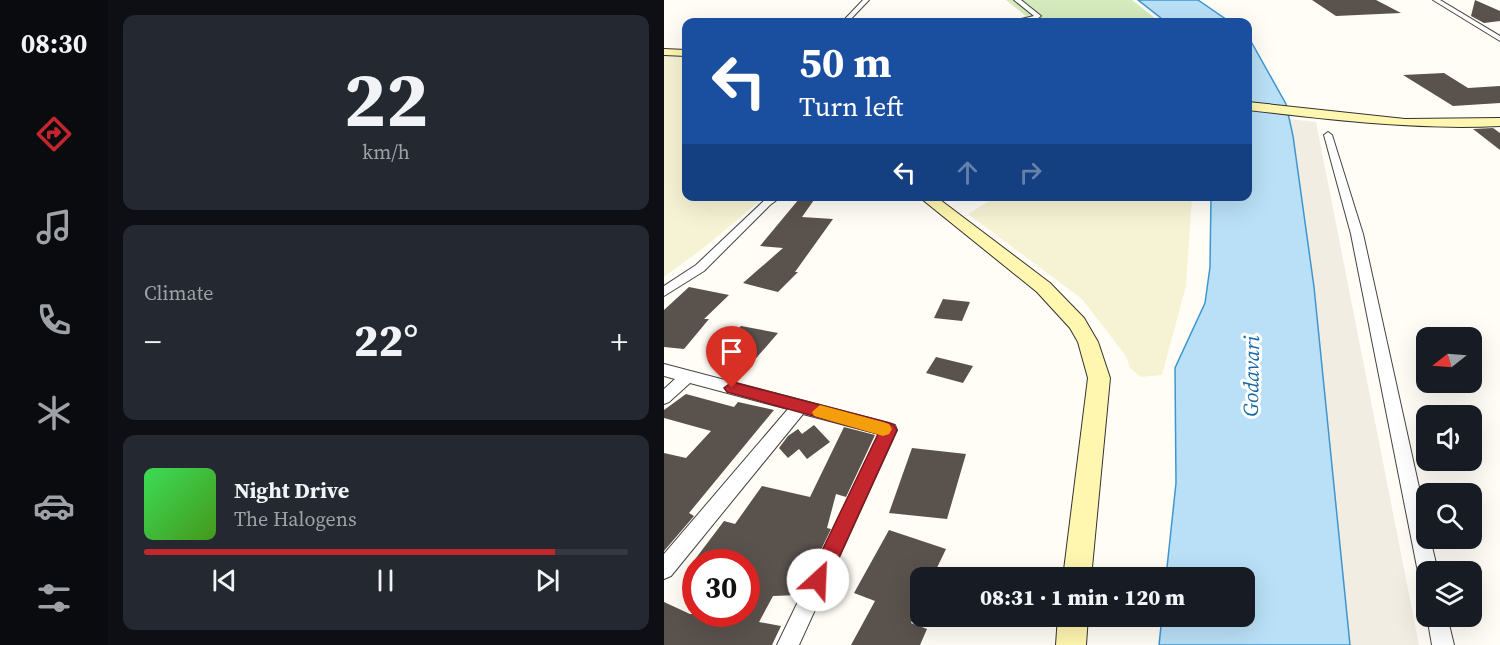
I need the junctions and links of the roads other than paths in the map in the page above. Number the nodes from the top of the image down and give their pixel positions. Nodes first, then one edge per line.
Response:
1 (866, 0) edge
2 (1017, 0) edge
3 (1435, 0) edge
4 (849, 18) edge
5 (1036, 18) edge
6 (1500, 39) edge
7 (664, 52) edge
8 (682, 53) edge
9 (1252, 106) edge
10 (1500, 122) edge
11 (1328, 135) dead end
12 (769, 201) edge
13 (931, 201) edge
14 (664, 292) edge
15 (664, 370) edge
16 (687, 376) junction
17 (664, 398) edge
18 (800, 406) junction
19 (1426, 561) edge
20 (1078, 567) edge
21 (664, 569) edge
22 (1072, 627) edge
23 (1439, 627) edge
24 (788, 645) edge
25 (1070, 645) edge
26 (1443, 645) edge

1 - 4 street
2 - 5 street
3 - 6 street
7 - 8 street
9 - 10 street
11 - 19 street
12 - 14 street
13 - 20 street
15 - 16 street
16 - 17 street
16 - 18 street
18 - 21 street
18 - 24 street
22 - 25 street
23 - 26 street

